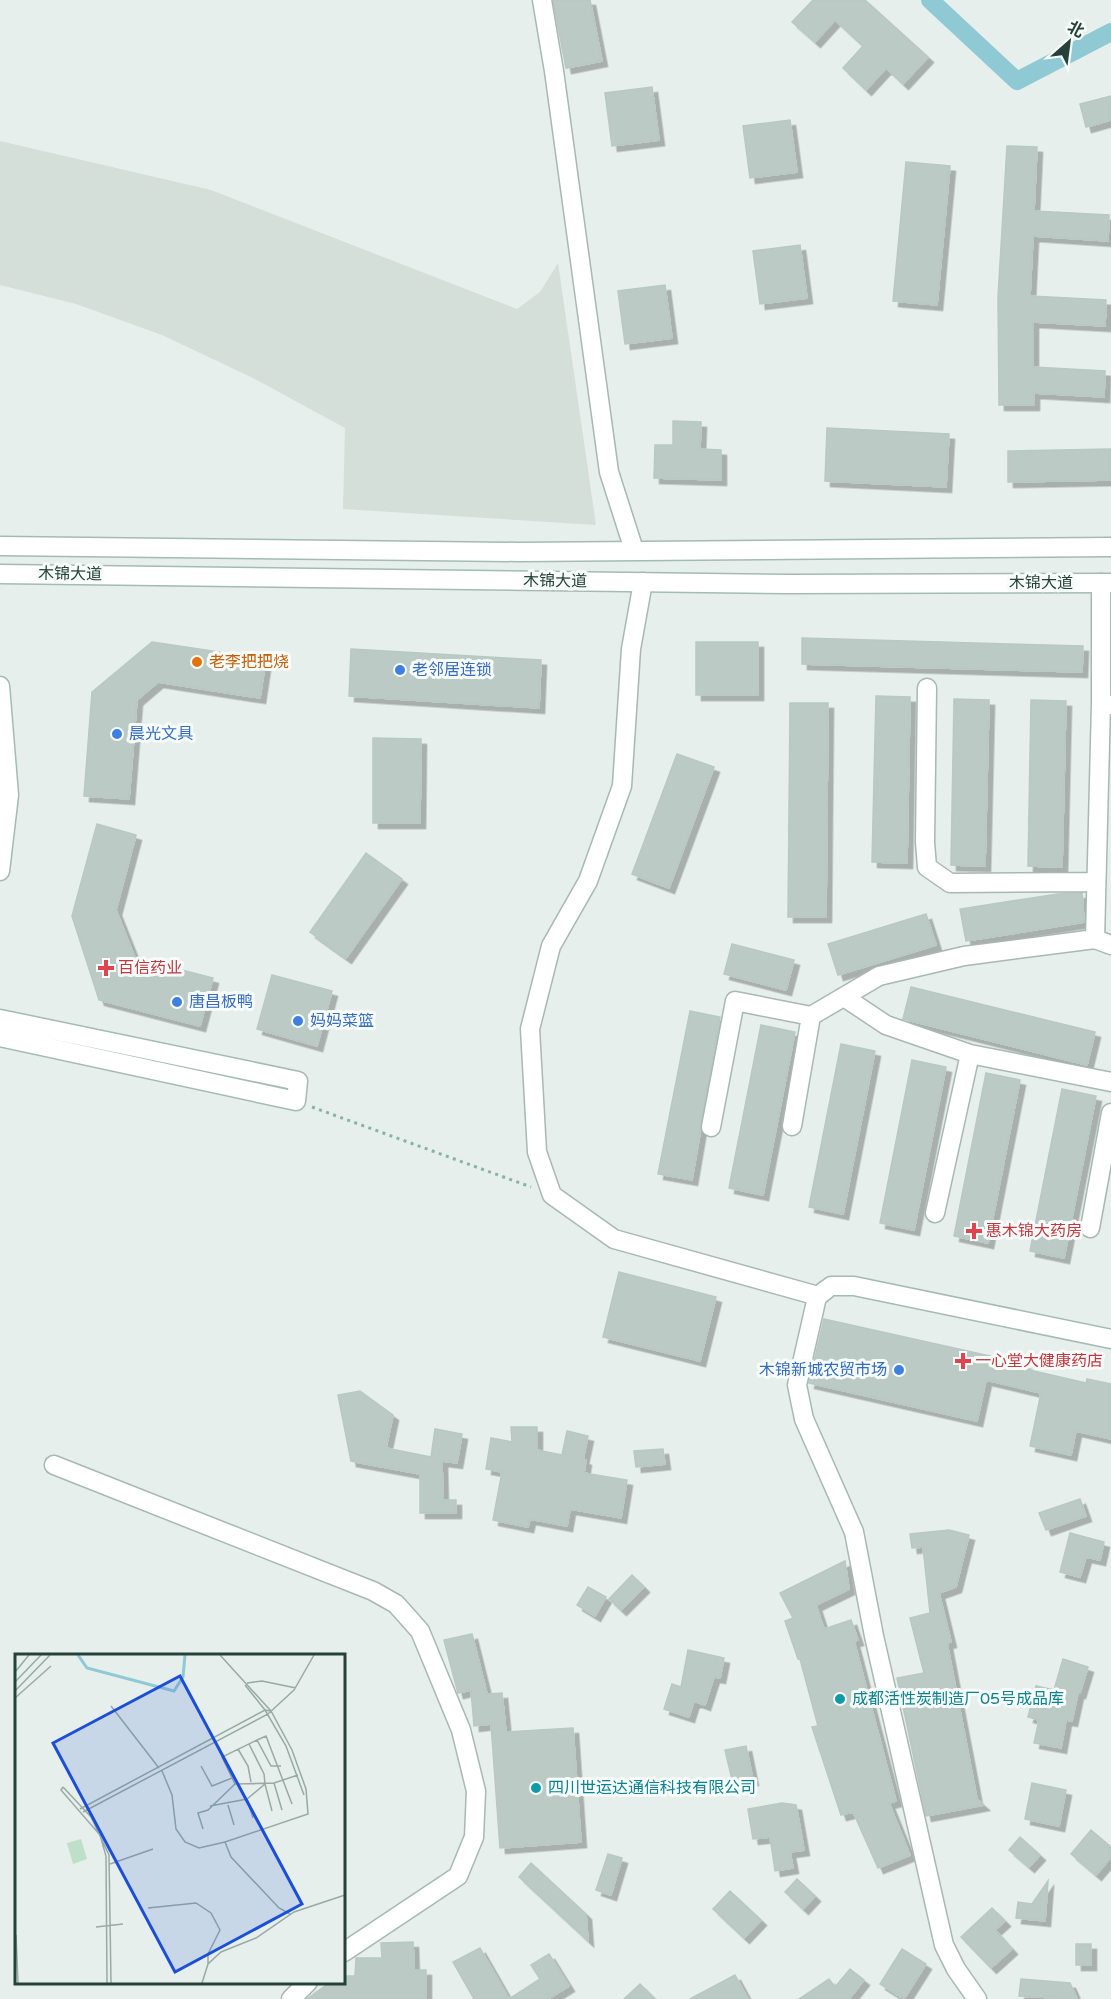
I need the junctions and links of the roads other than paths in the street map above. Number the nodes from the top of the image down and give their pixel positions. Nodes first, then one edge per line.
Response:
1 (542, 0) edge
2 (0, 546) edge
3 (1111, 547) edge
4 (634, 550) junction
5 (0, 574) edge
6 (643, 582) junction
7 (1106, 583) edge
8 (0, 686) edge
9 (927, 688) dead end
10 (1106, 705) edge
11 (0, 871) edge
12 (1096, 882) junction
13 (1103, 942) edge
14 (844, 997) junction
15 (811, 1016) junction
16 (0, 1019) edge
17 (0, 1037) edge
18 (970, 1054) junction
19 (1111, 1082) edge
20 (1111, 1113) edge
21 (792, 1126) dead end
22 (711, 1127) dead end
23 (935, 1213) dead end
24 (1090, 1228) dead end
25 (824, 1291) junction
26 (1111, 1339) edge
27 (54, 1465) dead end
28 (345, 1951) edge
29 (307, 1984) edge
30 (291, 1999) edge
31 (978, 1999) edge

1 - 4 street
2 - 4 street, 木锦大道
3 - 4 street, 木锦大道
5 - 6 street, 木锦大道
6 - 7 street, 木锦大道
6 - 25 street
7 - 10 street
8 - 11 street
9 - 12 street
10 - 12 street
12 - 13 street
13 - 14 street
14 - 15 street
14 - 18 street
15 - 21 street
15 - 22 street
16 - 17 street
18 - 19 street
18 - 23 street
20 - 24 street
25 - 26 street
25 - 31 street
27 - 28 street
29 - 30 street

